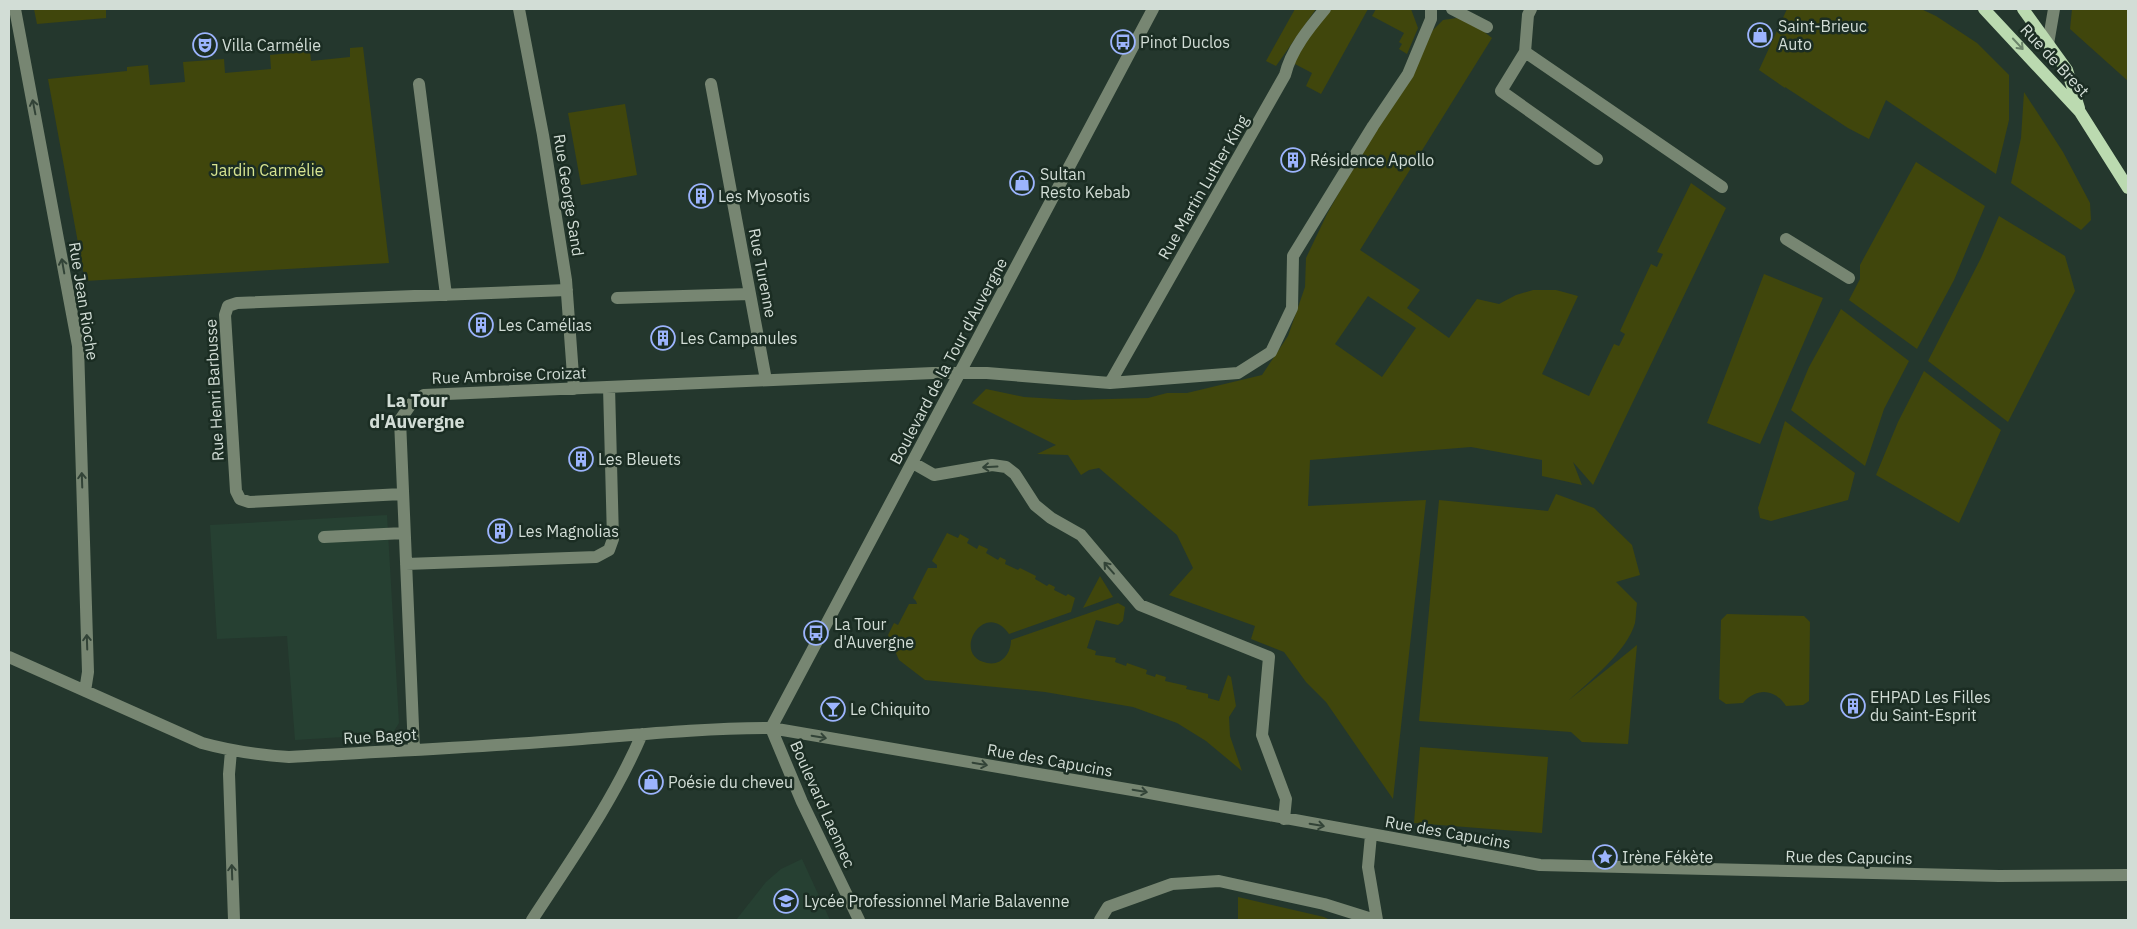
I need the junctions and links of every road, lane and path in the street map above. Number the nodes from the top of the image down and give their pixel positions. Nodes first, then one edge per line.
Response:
1 (16, 9) edge
2 (519, 9) edge
3 (1153, 9) edge
4 (1325, 9) edge
5 (1432, 9) edge
6 (1452, 9) edge
7 (1531, 9) edge
8 (1984, 9) edge
9 (2023, 9) edge
10 (2054, 9) edge
11 (1486, 27) dead end
12 (2048, 44) junction
13 (1525, 52) junction
14 (419, 84) dead end
15 (711, 84) dead end
16 (2080, 112) junction
17 (1598, 159) dead end
18 (1722, 187) dead end
19 (2128, 188) edge
20 (1786, 239) dead end
21 (1849, 278) dead end
22 (567, 290) junction
23 (750, 294) junction
24 (446, 295) junction
25 (617, 298) dead end
26 (960, 373) junction
27 (766, 380) junction
28 (1110, 383) junction
29 (609, 387) junction
30 (574, 389) junction
31 (913, 463) junction
32 (402, 494) junction
33 (404, 533) junction
34 (324, 537) dead end
35 (406, 564) junction
36 (9, 657) edge
37 (86, 691) junction
38 (771, 728) junction
39 (642, 734) junction
40 (414, 750) junction
41 (231, 751) junction
42 (1284, 819) junction
43 (1372, 835) junction
44 (2128, 875) edge
45 (234, 920) edge
46 (532, 920) edge
47 (859, 920) edge
48 (1100, 920) edge
49 (1376, 920) edge

37 -> 1 street, Rue Jean Rioche
2 - 22 street, Rue George Sand
3 - 26 street, Boulevard de la Tour d'Auvergne
4 - 28 street, Rue Martin Luther King
5 - 28 street
6 - 11 street
7 - 13 street
8 -> 16 main road, Rue de Brest
9 - 12 main road, Rue de Brest
10 - 12 street
12 - 16 main road, Rue de Brest
13 - 17 street
13 - 18 street
14 - 24 street
15 - 23 street, Rue Turenne
16 - 19 main road, Rue de Brest
20 - 21 street
22 - 24 street, Rue Henri Barbusse
22 - 30 street, Rue George Sand
23 - 25 street
23 - 27 street, Rue Turenne
24 - 32 street, Rue Henri Barbusse
26 - 27 street, Rue Ambroise Croizat
26 - 28 street
26 - 31 street, Boulevard de la Tour d'Auvergne
27 - 29 street, Rue Ambroise Croizat
29 - 30 street, Rue Ambroise Croizat
29 - 35 street
30 - 32 street, Rue Ambroise Croizat
31 - 38 street, Boulevard de la Tour d'Auvergne
42 -> 31 street
32 - 33 street, Rue Ambroise Croizat
33 - 34 street
33 - 35 street, Rue Ambroise Croizat
35 - 40 street, Rue Ambroise Croizat
36 - 37 street, Rue Bagot
37 - 41 street, Rue Bagot
38 - 39 street, Rue Bagot
38 -> 42 street, Rue des Capucins
38 - 47 street, Boulevard Laennec
39 - 40 street, Rue Bagot
39 - 46 street
40 - 41 street, Rue Bagot
45 -> 41 street
42 -> 43 street, Rue des Capucins
43 - 44 street, Rue des Capucins
43 - 49 street
48 - 49 street

